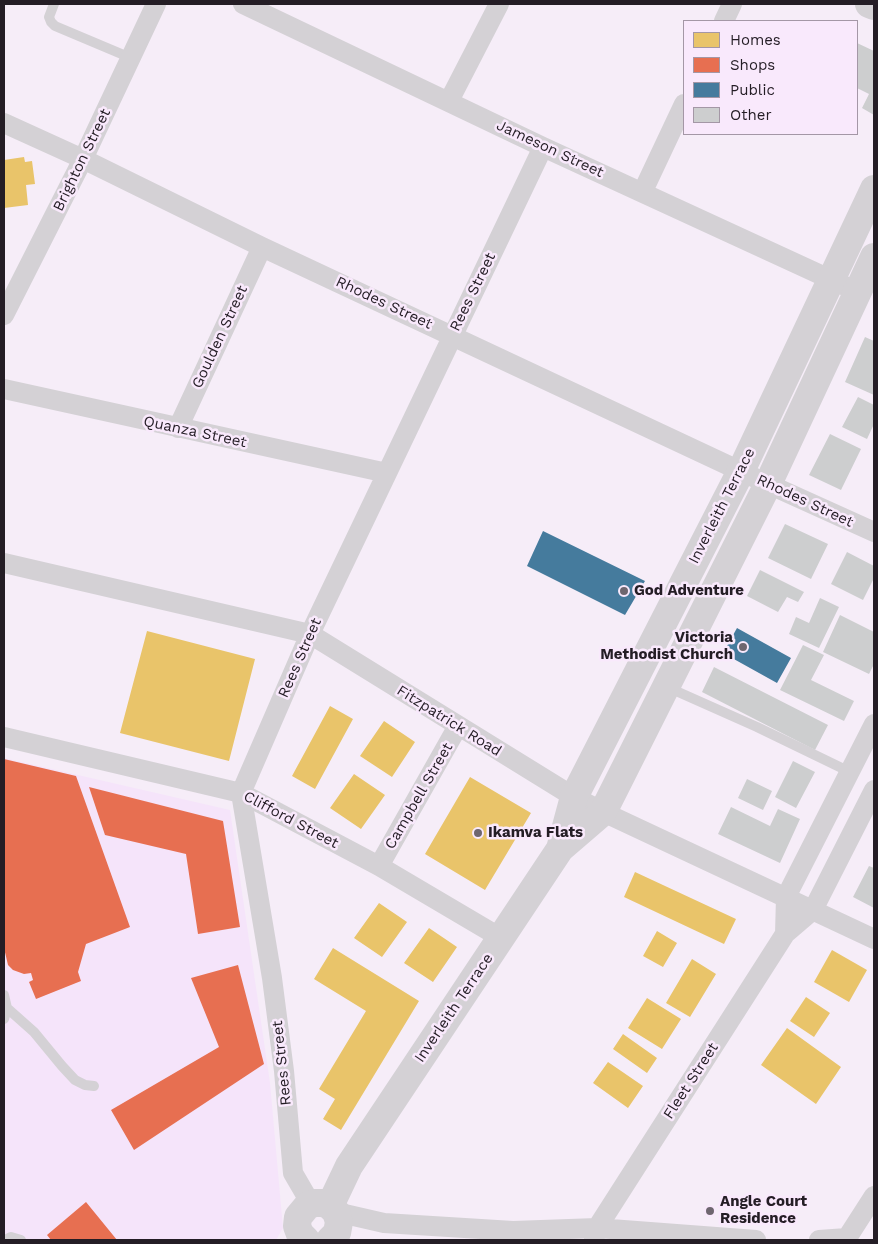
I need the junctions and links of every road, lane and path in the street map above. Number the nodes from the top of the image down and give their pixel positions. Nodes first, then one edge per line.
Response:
1 (54, 4) edge
2 (156, 4) edge
3 (243, 4) edge
4 (499, 4) edge
5 (732, 4) edge
6 (869, 4) edge
7 (874, 6) edge
8 (724, 20) edge
9 (131, 58) junction
10 (449, 101) junction
11 (683, 106) edge
12 (4, 122) edge
13 (543, 147) junction
14 (83, 159) junction
15 (874, 189) edge
16 (642, 192) junction
17 (262, 247) junction
18 (874, 257) edge
19 (832, 280) junction
20 (858, 292) junction
21 (4, 315) edge
22 (453, 335) junction
23 (4, 389) edge
24 (178, 428) junction
25 (741, 471) junction
26 (387, 473) junction
27 (768, 484) junction
28 (874, 532) edge
29 (4, 563) edge
30 (310, 634) junction
31 (666, 687) junction
32 (874, 724) edge
33 (458, 726) junction
34 (4, 736) edge
35 (850, 772) junction
36 (874, 790) edge
37 (241, 793) junction
38 (574, 797) junction
39 (603, 812) junction
40 (560, 849) junction
41 (379, 866) junction
42 (786, 897) junction
43 (813, 910) junction
44 (785, 934) junction
45 (501, 938) junction
46 (874, 939) edge
47 (4, 995) edge
48 (8, 1008) junction
49 (4, 1020) edge
50 (94, 1086) dead end
51 (874, 1196) edge
52 (326, 1216) edge
53 (596, 1234) edge
54 (300, 1238) edge
55 (847, 1239) edge
56 (5, 1240) edge
57 (21, 1240) edge
58 (756, 1240) edge
59 (819, 1240) edge

1 - 9 lane
2 - 9 street, Brighton Street
3 - 10 street, Jameson Street
4 - 10 street
5 - 8 street
6 - 7 street
9 - 14 street, Brighton Street
10 - 13 street, Jameson Street
11 - 16 street
12 - 14 street, Rhodes Street
13 - 16 street, Jameson Street
13 - 22 street, Rees Street
14 - 17 street, Rhodes Street
14 - 21 street, Brighton Street
15 - 19 street, Inverleith Terrace
16 - 19 street, Jameson Street
17 - 22 street, Rhodes Street
17 - 24 street, Goulden Street
18 - 20 street, Inverleith Terrace
19 - 20 street, Jameson Street
19 - 25 street, Inverleith Terrace
20 - 27 street, Inverleith Terrace
22 - 25 street, Rhodes Street
22 - 26 street, Rees Street
23 - 24 street, Quanza Street
24 - 26 street, Quanza Street
25 - 27 street, Rhodes Street
25 - 38 street, Inverleith Terrace
26 - 30 street, Rees Street
27 - 28 street, Rhodes Street
27 - 31 street, Inverleith Terrace
29 - 30 street, Fitzpatrick Road
30 - 33 street, Fitzpatrick Road
30 - 37 street, Rees Street
31 - 35 lane
31 - 39 street, Inverleith Terrace
32 - 35 street
33 - 38 street, Fitzpatrick Road
33 - 41 street, Campbell Street
34 - 37 street, Clifford Street
35 - 42 street
36 - 43 street, Fleet Street
37 - 41 street, Clifford Street
37 - 52 street, Rees Street
38 - 39 street, Fitzpatrick Road
38 - 40 street, Inverleith Terrace
39 - 40 street, Inverleith Terrace
39 - 42 street, Fitzpatrick Road
40 - 45 street, Inverleith Terrace
41 - 45 street, Clifford Street
42 - 43 street, Fitzpatrick Road
42 - 44 street
43 - 44 street, Fleet Street
43 - 46 street, Fitzpatrick Road
44 - 53 street, Fleet Street
45 - 52 street, Inverleith Terrace
47 - 48 lane
48 - 49 lane
48 - 50 lane
51 - 55 street
52 - 53 street
52 - 54 street, Inverleith Terrace
53 - 58 street
55 - 59 street
56 - 57 lane

